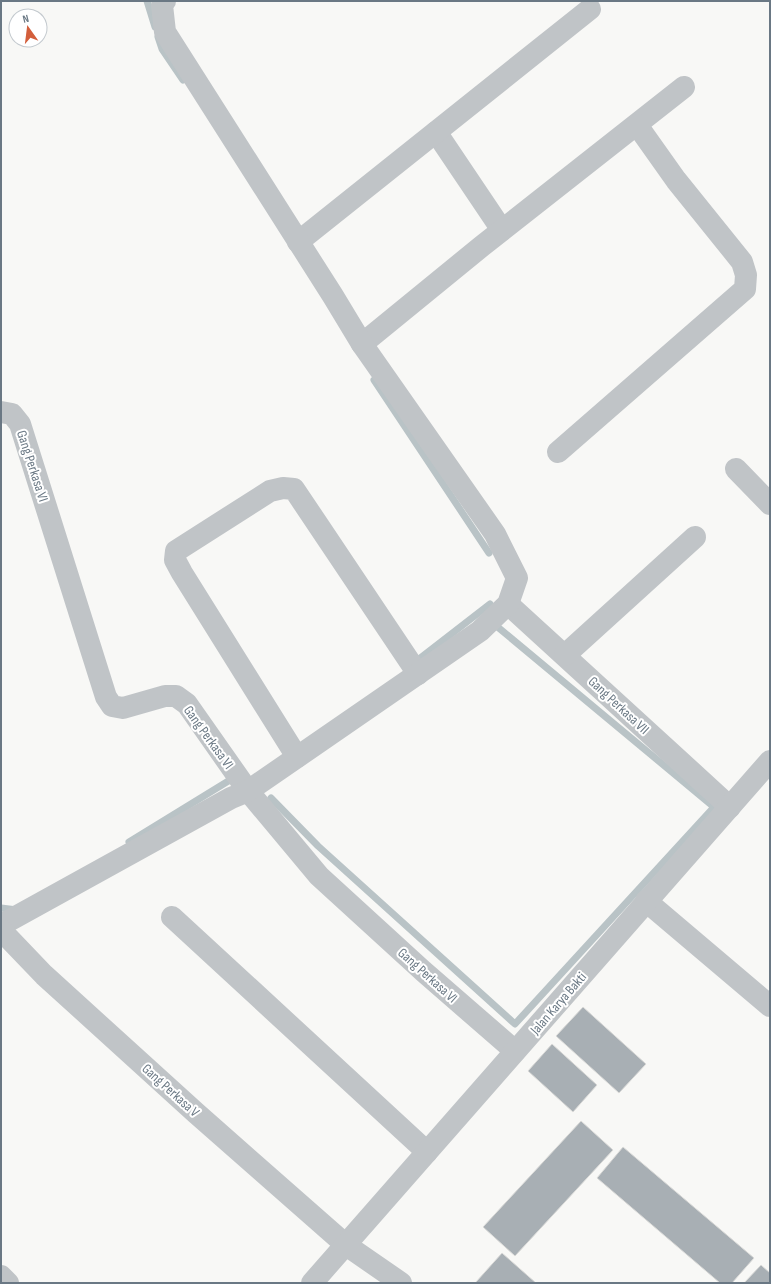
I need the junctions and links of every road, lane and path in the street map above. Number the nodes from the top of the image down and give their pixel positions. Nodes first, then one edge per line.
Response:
1 (165, 1) edge
2 (590, 10) dead end
3 (684, 87) dead end
4 (637, 125) junction
5 (436, 132) junction
6 (502, 230) junction
7 (298, 242) junction
8 (362, 344) junction
9 (1, 412) edge
10 (558, 452) dead end
11 (736, 469) dead end
12 (770, 504) edge
13 (695, 537) dead end
14 (508, 604) junction
15 (565, 655) junction
16 (418, 674) junction
17 (297, 757) junction
18 (770, 761) edge
19 (248, 791) junction
20 (730, 807) junction
21 (646, 902) junction
22 (172, 917) dead end
23 (1, 925) edge
24 (1, 930) edge
25 (770, 1006) edge
26 (515, 1051) junction
27 (427, 1152) junction
28 (346, 1245) junction
29 (1, 1276) edge
30 (8, 1283) edge
31 (312, 1283) edge
32 (401, 1283) edge

1 - 7 street
2 - 5 street
3 - 4 street
4 - 6 street
4 - 10 street
5 - 6 street
5 - 7 street
6 - 8 street
7 - 8 street
8 - 14 street
9 - 19 street, Gang Perkasa VI
11 - 12 street
13 - 15 street
14 - 15 street, Gang Perkasa VII
14 - 16 street
15 - 20 street, Gang Perkasa VII
16 - 17 street
16 - 17 street
17 - 19 street
18 - 20 street, Jalan Karya Bakti
19 - 23 street
19 - 26 street, Gang Perkasa VI
20 - 21 street, Jalan Karya Bakti
21 - 25 street
21 - 26 street, Jalan Karya Bakti
22 - 27 street
24 - 28 street, Gang Perkasa V
26 - 27 street, Jalan Karya Bakti
27 - 28 street, Jalan Karya Bakti
28 - 31 street, Jalan Karya Bakti
28 - 32 street, Gang Perkasa V
29 - 30 street

